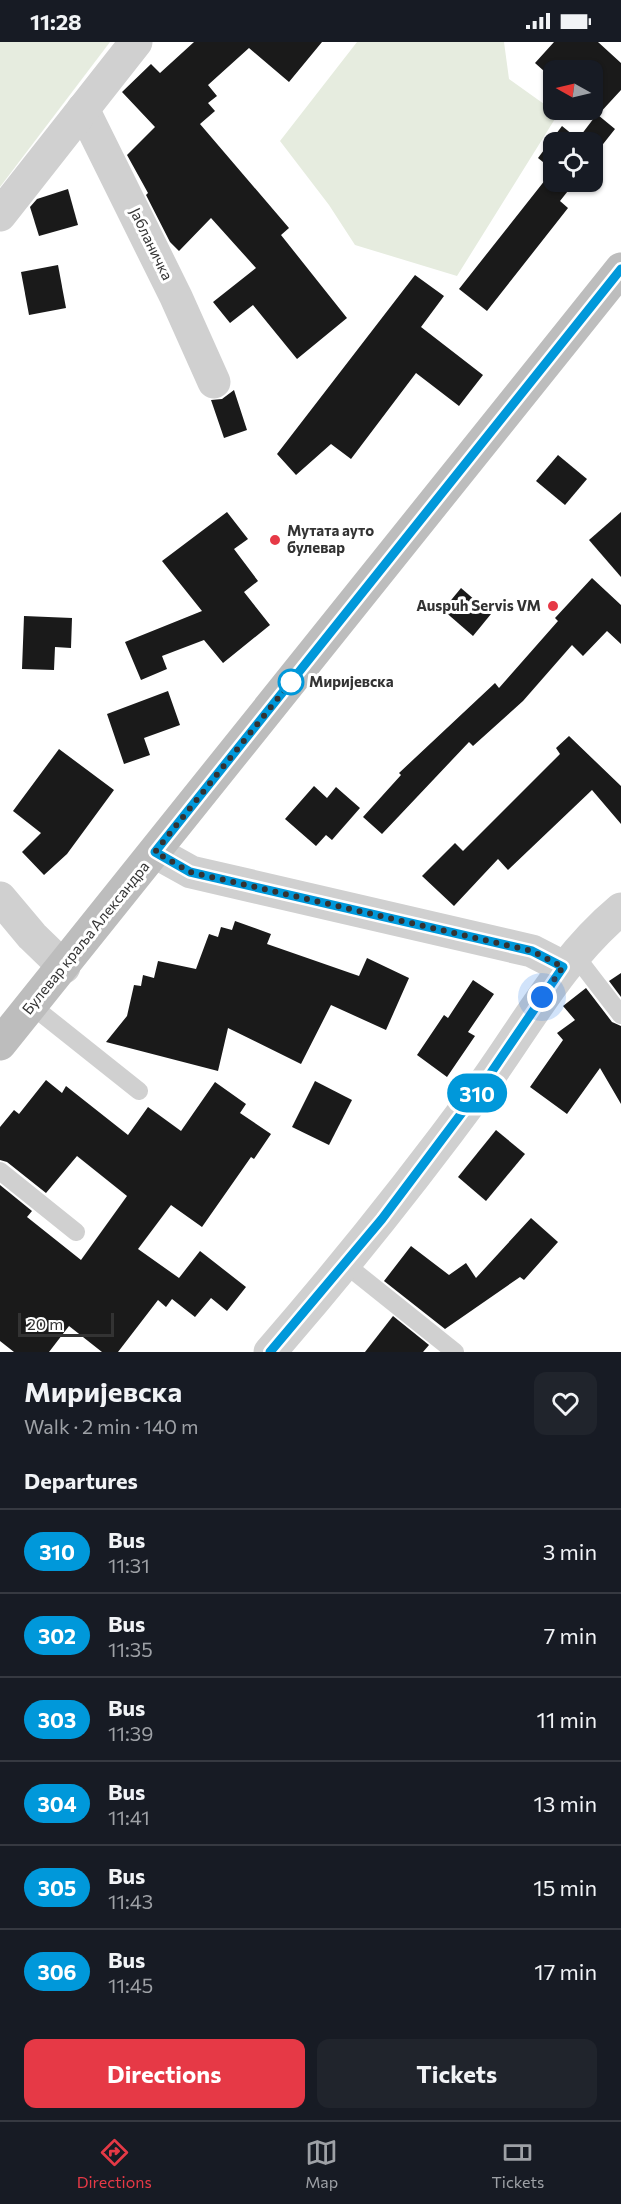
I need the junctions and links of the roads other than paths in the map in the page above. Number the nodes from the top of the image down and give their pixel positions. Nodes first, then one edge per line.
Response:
1 (136, 42) edge
2 (83, 108) junction
3 (0, 215) edge
4 (621, 269) edge
5 (214, 382) dead end
6 (155, 852) junction
7 (0, 898) edge
8 (621, 909) edge
9 (569, 961) junction
10 (64, 967) junction
11 (32, 1005) junction
12 (621, 1015) edge
13 (0, 1044) edge
14 (139, 1091) dead end
15 (0, 1171) edge
16 (76, 1232) dead end
17 (345, 1264) junction
18 (270, 1352) edge
19 (455, 1352) edge

1 - 2 street
2 - 3 street
2 - 5 street, Јабланичка
4 - 6 main road, Булевар краља Александра
6 - 9 street
6 - 10 main road, Булевар краља Александра
7 - 10 street
8 - 9 street
9 - 12 lane
9 - 17 street
10 - 11 main road, Булевар краља Александра
11 - 13 main road, Булевар краља Александра
11 - 14 lane
15 - 16 lane
17 - 18 street
17 - 19 lane

